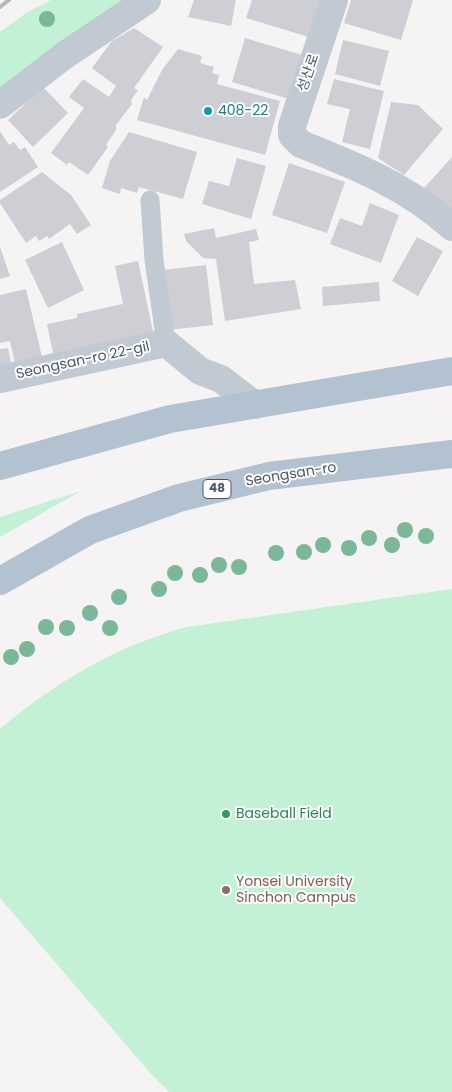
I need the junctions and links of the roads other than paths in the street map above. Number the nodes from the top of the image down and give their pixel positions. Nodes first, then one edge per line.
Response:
1 (147, 0) edge
2 (334, 0) edge
3 (0, 104) edge
4 (150, 200) dead end
5 (452, 227) edge
6 (166, 343) junction
7 (452, 371) edge
8 (0, 379) edge
9 (255, 405) junction
10 (452, 454) edge
11 (379, 463) junction
12 (452, 465) edge
13 (0, 466) edge
14 (0, 582) edge

1 - 3 street
2 - 5 street
4 - 6 lane, Seongsan-ro 22-gil
6 - 8 street, Seongsan-ro 22-gil
6 - 9 street, Seongsan-ro 22-gil
7 - 9 main road
9 - 13 main road
10 - 11 main road, Seongsan-ro / 48
11 - 12 main road
11 - 14 main road, Seongsan-ro / 48

